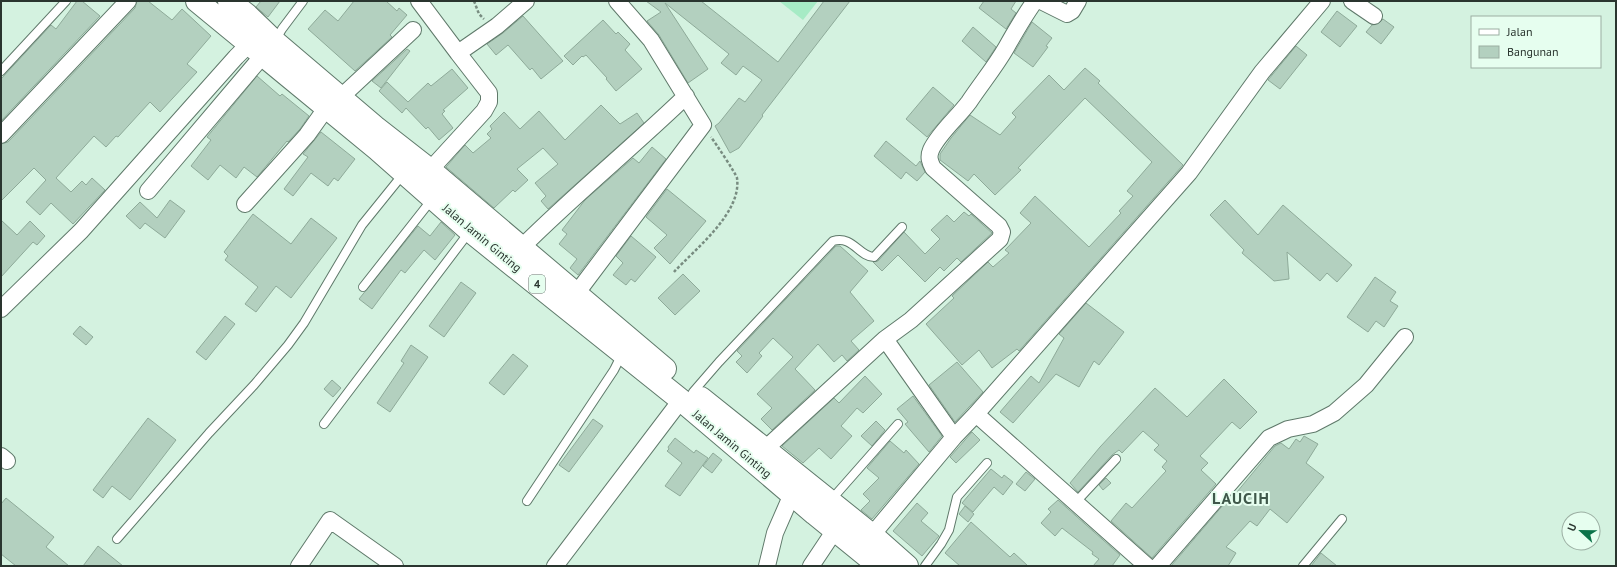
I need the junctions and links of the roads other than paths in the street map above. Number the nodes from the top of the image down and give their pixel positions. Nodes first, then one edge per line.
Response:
1 (66, 1) edge
2 (128, 1) edge
3 (197, 1) edge
4 (229, 1) edge
5 (303, 1) edge
6 (419, 1) edge
7 (526, 1) edge
8 (617, 1) edge
9 (1035, 1) edge
10 (1041, 1) edge
11 (1078, 1) edge
12 (1322, 1) edge
13 (1352, 1) edge
14 (1374, 16) dead end
15 (413, 30) dead end
16 (263, 47) junction
17 (458, 53) junction
18 (1, 71) edge
19 (686, 96) junction
20 (334, 102) junction
21 (1, 135) edge
22 (430, 170) junction
23 (404, 172) junction
24 (148, 191) dead end
25 (434, 198) junction
26 (245, 204) dead end
27 (902, 227) dead end
28 (470, 231) junction
29 (521, 248) junction
30 (363, 287) dead end
31 (576, 294) junction
32 (1, 309) edge
33 (1405, 336) dead end
34 (885, 340) junction
35 (622, 354) junction
36 (687, 396) junction
37 (976, 414) junction
38 (324, 424) dead end
39 (898, 424) dead end
40 (954, 437) junction
41 (765, 449) junction
42 (1116, 459) dead end
43 (987, 463) dead end
44 (792, 494) junction
45 (527, 501) dead end
46 (830, 501) junction
47 (1075, 503) junction
48 (1342, 519) dead end
49 (835, 530) junction
50 (872, 535) junction
51 (117, 539) dead end
52 (378, 561) edge
53 (872, 564) edge
54 (299, 566) edge
55 (395, 566) edge
56 (555, 566) edge
57 (767, 566) edge
58 (811, 566) edge
59 (907, 566) edge
60 (925, 566) edge
61 (1147, 566) edge
62 (1158, 566) edge
63 (1303, 566) edge

1 - 18 lane
2 - 21 street
3 - 16 highway, Jalan Jamin Ginting / 4
4 - 16 highway, Jalan Jamin Ginting / 4
5 - 16 lane
6 - 17 street
7 - 17 street
8 - 19 street
9 - 34 street
10 - 11 street
12 - 37 street
13 - 14 street
15 - 20 street
16 - 20 highway, Jalan Jamin Ginting / 4
16 - 24 street
16 - 32 street
17 - 22 street
19 - 29 street
19 - 31 street
20 - 22 highway, Jalan Jamin Ginting / 4
20 - 23 highway, Jalan Jamin Ginting / 4
20 - 26 street
22 - 29 highway, Jalan Jamin Ginting / 4
23 - 25 highway, Jalan Jamin Ginting / 4
23 - 51 lane
25 - 28 highway, Jalan Jamin Ginting / 4
25 - 30 lane
27 - 36 lane
28 - 35 highway, Jalan Jamin Ginting / 4
28 - 38 lane
29 - 31 highway, Jalan Jamin Ginting / 4
31 - 36 highway, Jalan Jamin Ginting / 4
33 - 62 street
34 - 40 street
34 - 41 street
35 - 36 highway, Jalan Jamin Ginting / 4
35 - 45 lane
36 - 41 highway, Jalan Jamin Ginting / 4
36 - 44 highway, Jalan Jamin Ginting / 4
36 - 56 street
37 - 40 street
37 - 47 street
39 - 46 lane
40 - 50 street
41 - 46 highway, Jalan Jamin Ginting / 4
42 - 47 lane
43 - 60 lane
44 - 49 highway, Jalan Jamin Ginting / 4
44 - 57 street
46 - 50 highway, Jalan Jamin Ginting / 4
47 - 61 street
48 - 63 lane
49 - 53 highway, Jalan Jamin Ginting / 4
49 - 58 street
50 - 59 highway, Jalan Jamin Ginting / 4
52 - 54 street
52 - 55 street

